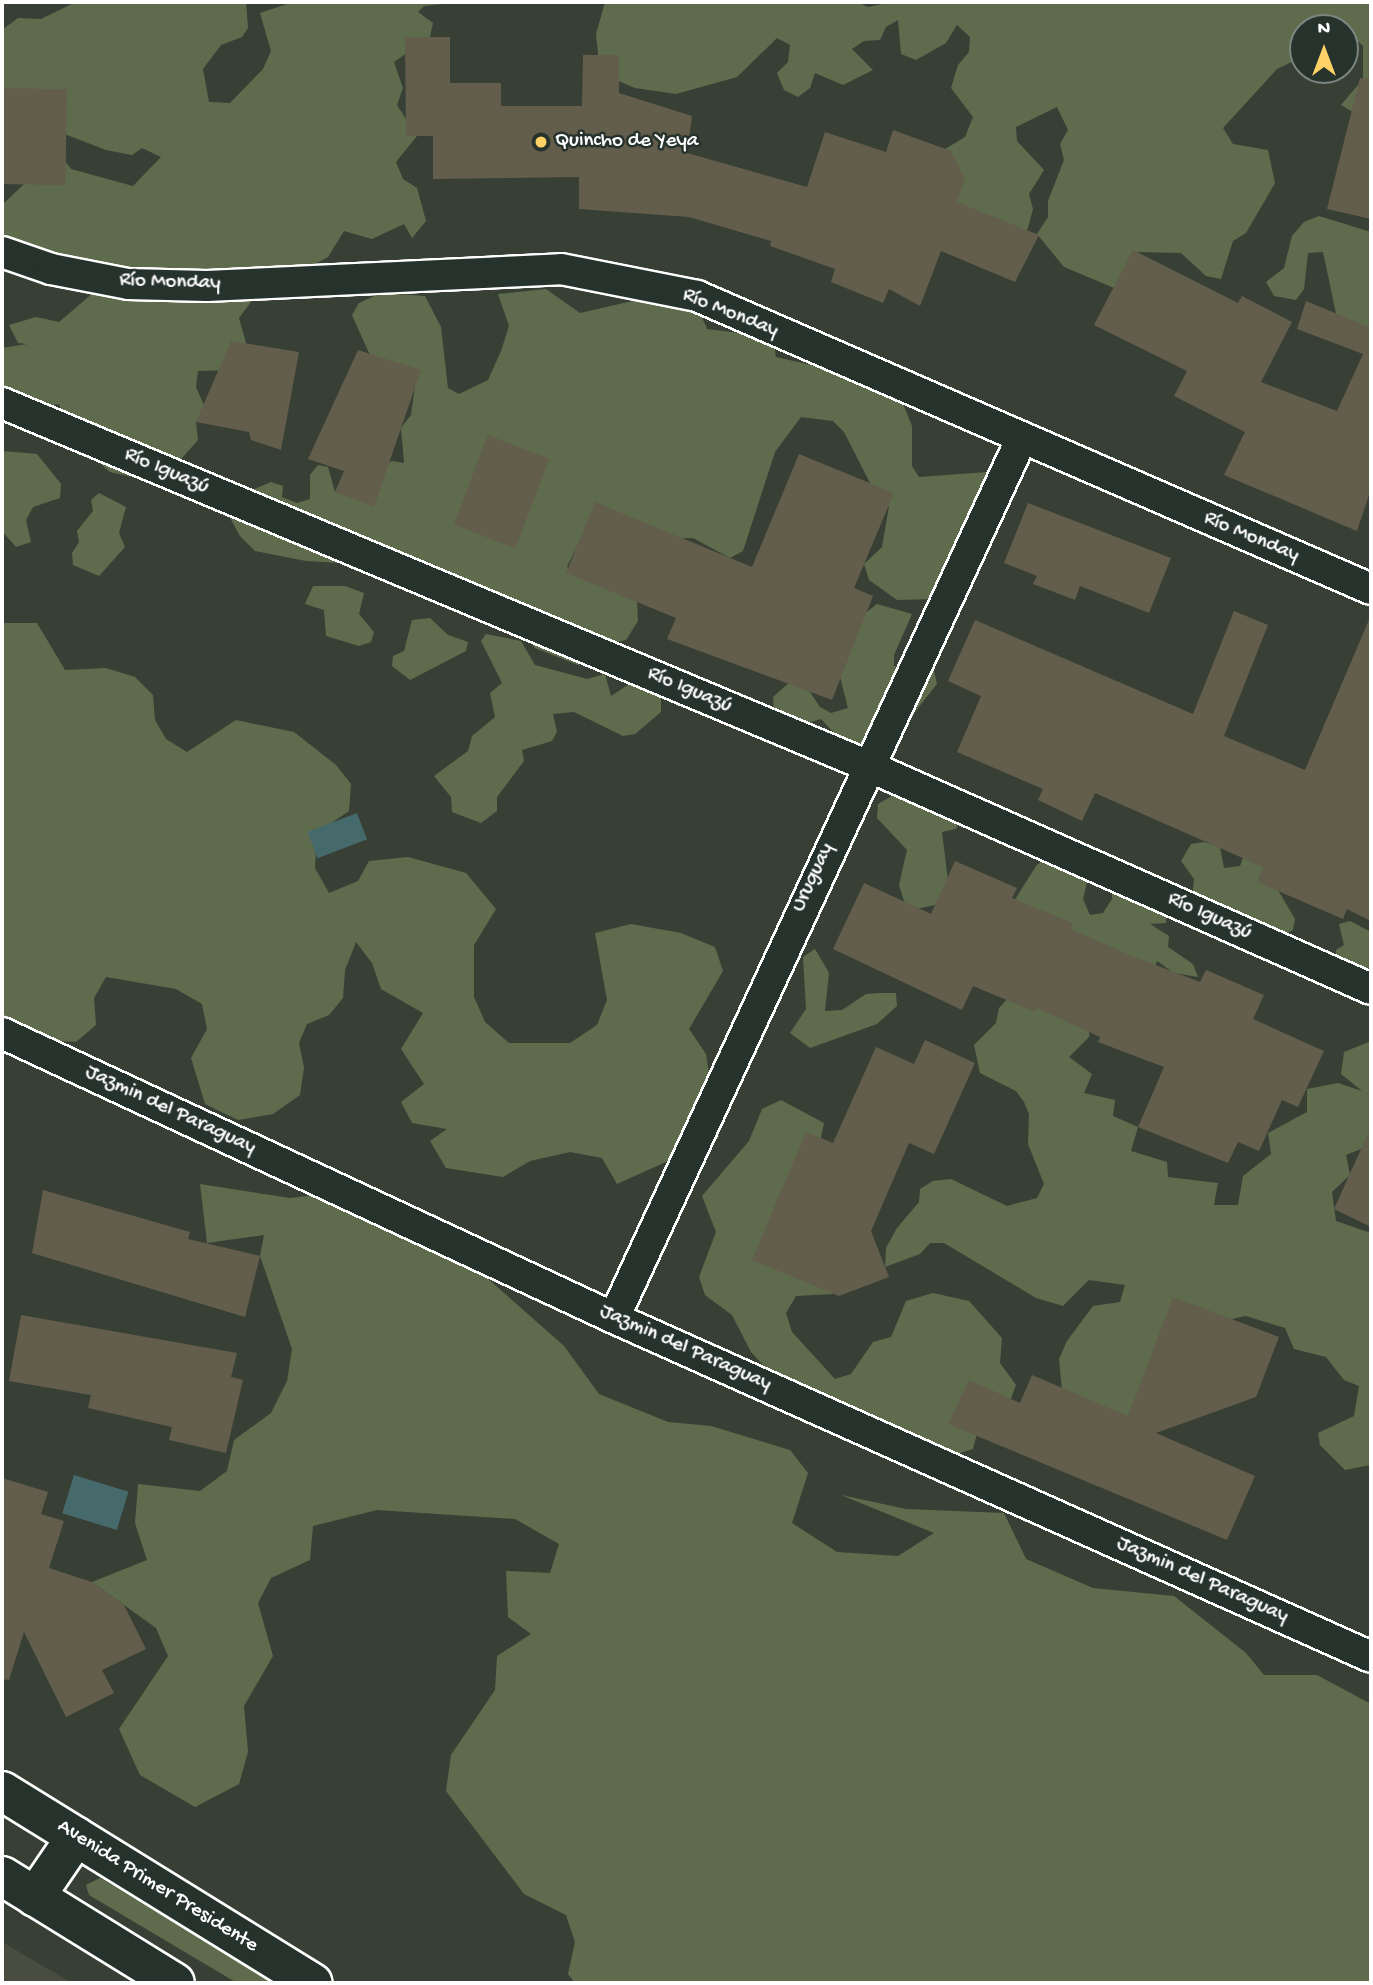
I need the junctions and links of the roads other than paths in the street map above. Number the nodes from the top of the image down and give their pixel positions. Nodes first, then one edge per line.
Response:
1 (2, 252) edge
2 (2, 403) edge
3 (1021, 440) junction
4 (1371, 589) edge
5 (866, 765) junction
6 (1371, 989) edge
7 (2, 1033) edge
8 (614, 1318) junction
9 (1371, 1657) edge
10 (2, 1791) edge
11 (76, 1837) junction
12 (2, 1876) edge
13 (35, 1897) junction
14 (175, 1983) edge
15 (313, 1983) edge

1 - 3 street, Río Monday
2 - 5 street, Río Iguazú
3 - 4 street, Río Monday
3 - 5 street, Uruguay
5 - 6 street, Río Iguazú
5 - 8 street, Uruguay
7 - 8 street, Jazmin del Paraguay
8 - 9 street, Jazmin del Paraguay
10 - 11 main road, Avenida Primer Presidente
11 - 13 main road
11 - 15 main road, Avenida Primer Presidente
12 - 13 main road
13 - 14 main road

